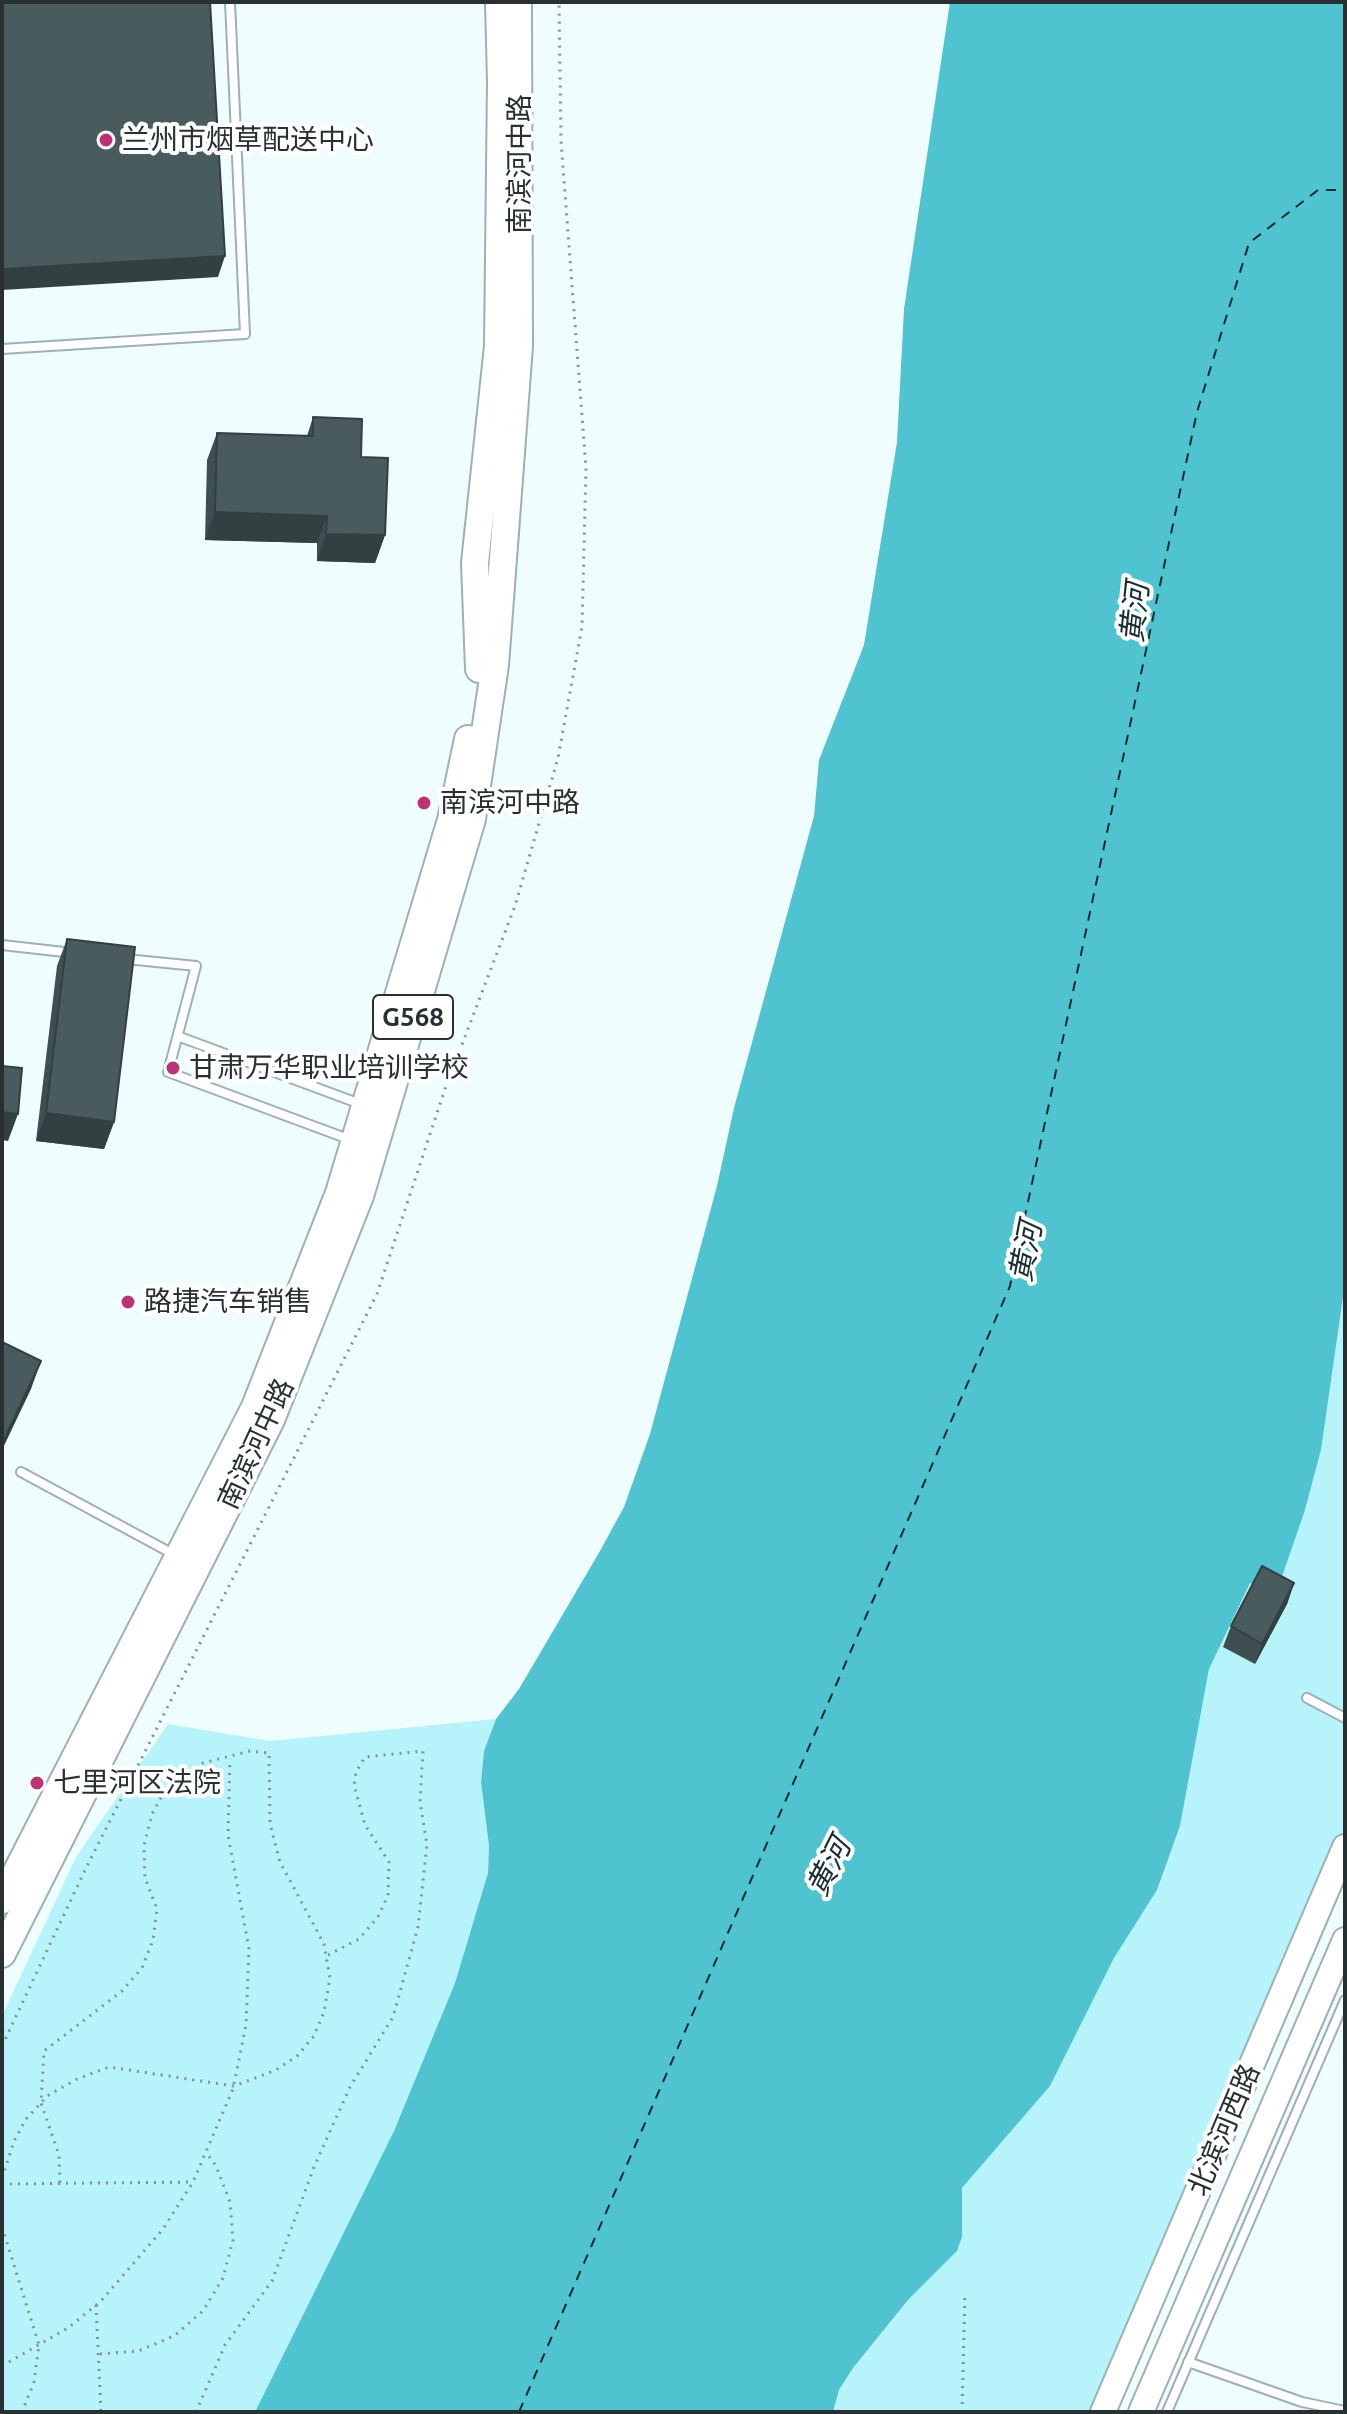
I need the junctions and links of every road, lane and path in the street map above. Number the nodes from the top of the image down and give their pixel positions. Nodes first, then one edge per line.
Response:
1 (230, 2) edge
2 (499, 2) edge
3 (518, 2) edge
4 (2, 349) edge
5 (2, 945) edge
6 (77, 953) edge
7 (122, 958) edge
8 (180, 1037) junction
9 (365, 1106) junction
10 (355, 1141) junction
11 (21, 1472) dead end
12 (178, 1557) junction
13 (1307, 1698) dead end
14 (1345, 1718) edge
15 (230, 1759) junction
16 (1345, 1847) edge
17 (2, 1900) edge
18 (1345, 1940) edge
19 (2, 1954) edge
20 (326, 1956) junction
21 (1345, 2000) edge
22 (234, 2086) junction
23 (41, 2103) junction
24 (206, 2152) junction
25 (2, 2178) edge
26 (193, 2182) junction
27 (60, 2183) junction
28 (2, 2184) edge
29 (2, 2227) edge
30 (965, 2292) dead end
31 (96, 2305) junction
32 (39, 2345) junction
33 (100, 2354) junction
34 (1188, 2362) junction
35 (2, 2366) edge
36 (1345, 2411) edge
37 (22, 2412) edge
38 (101, 2412) edge
39 (196, 2412) edge
40 (962, 2412) edge
41 (1103, 2412) edge
42 (1141, 2412) edge
43 (1167, 2412) edge

1 - 4 lane
2 - 9 highway, 南滨河中路 / G568
3 - 19 highway, 南滨河中路 / G568
5 - 6 lane
7 - 8 lane
8 - 9 lane
8 - 10 lane
9 - 10 highway, 南滨河中路 / G568
10 - 12 highway, 南滨河中路 / G568
11 - 12 lane
12 - 17 highway, 南滨河中路 / G568
13 - 14 lane
15 - 20 path
15 - 22 path
15 - 23 path
16 - 41 main road, 北滨河西路
18 - 42 main road, 北滨河西路
20 - 22 path
20 - 39 path
21 - 34 lane
22 - 23 path
22 - 24 path
23 - 25 path
23 - 27 path
24 - 26 path
24 - 33 path
26 - 27 path
26 - 31 path
27 - 28 path
29 - 32 path
30 - 40 path
31 - 32 path
31 - 33 path
32 - 35 path
32 - 37 path
33 - 38 path
34 - 36 lane
34 - 43 lane

